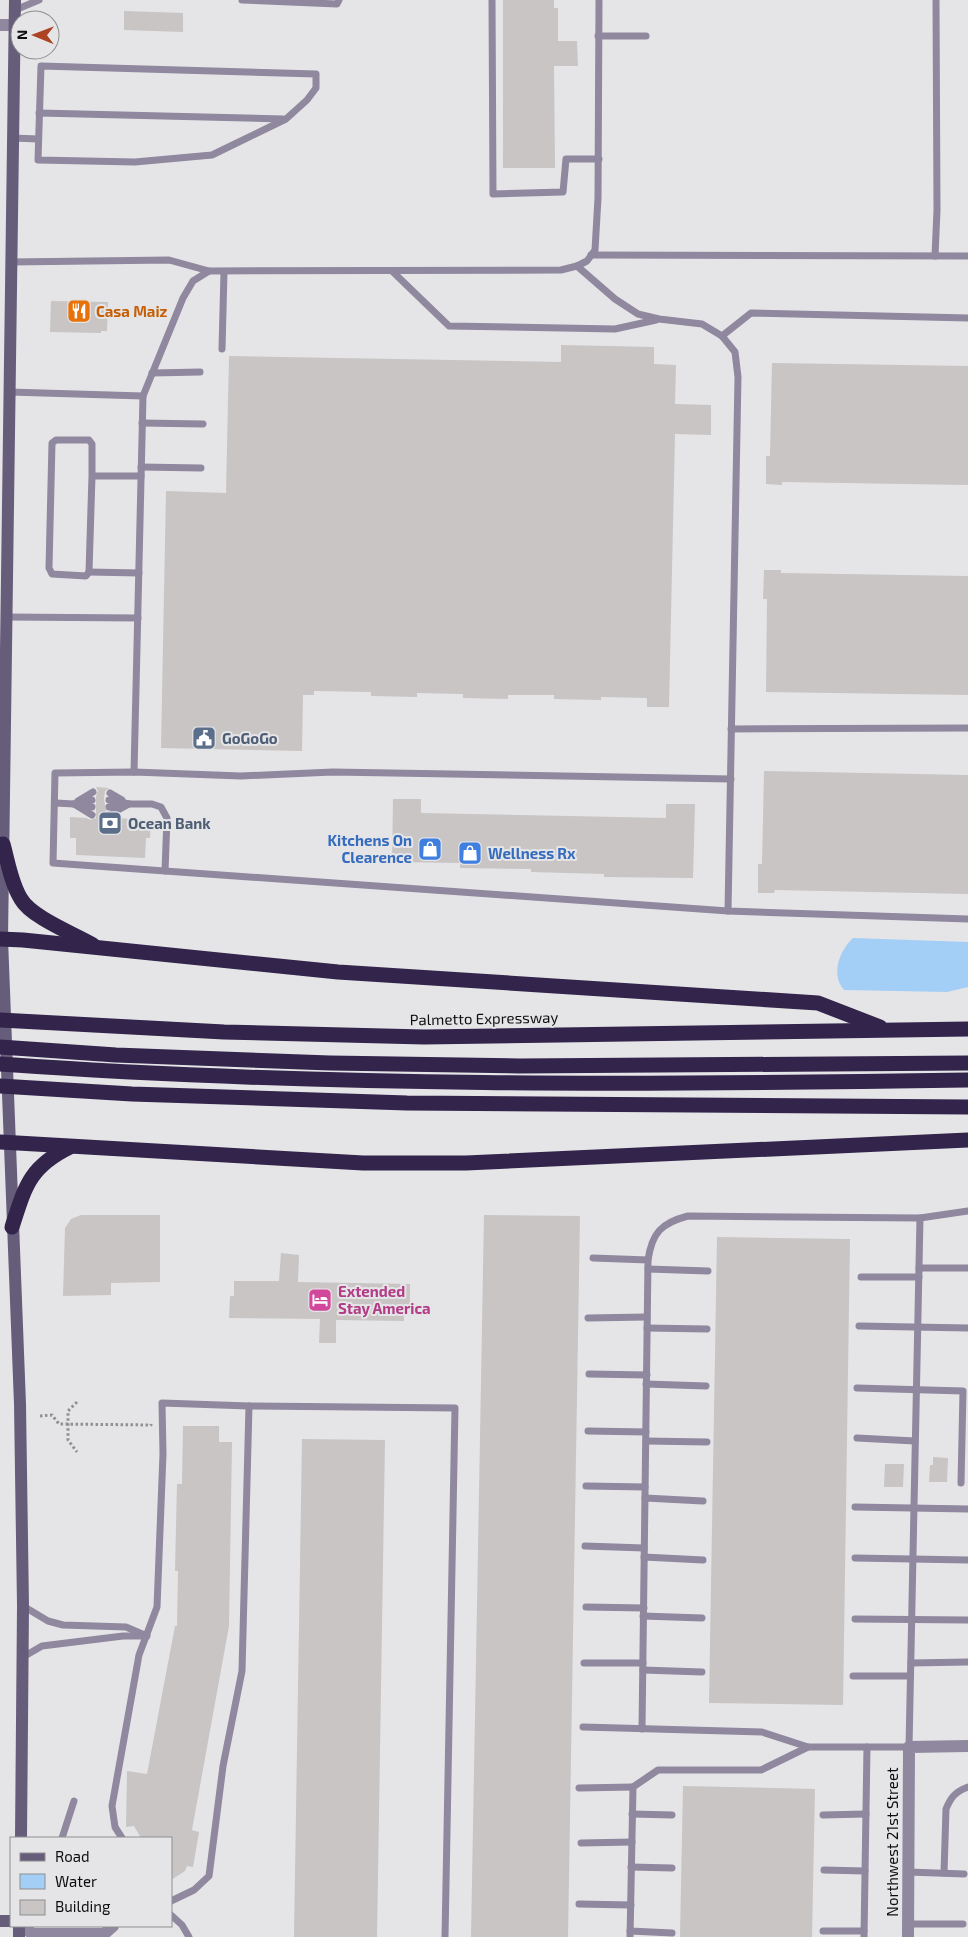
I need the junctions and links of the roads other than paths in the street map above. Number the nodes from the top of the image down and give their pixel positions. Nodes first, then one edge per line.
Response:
1 (39, 0) edge
2 (242, 0) edge
3 (340, 0) edge
4 (492, 0) edge
5 (599, 0) edge
6 (936, 0) edge
7 (15, 5) edge
8 (598, 36) junction
9 (646, 36) dead end
10 (14, 60) edge
11 (39, 113) junction
12 (286, 119) junction
13 (13, 138) junction
14 (38, 139) junction
15 (599, 159) junction
16 (591, 255) junction
17 (935, 256) junction
18 (968, 256) edge
19 (11, 262) junction
20 (577, 266) junction
21 (209, 271) junction
22 (392, 271) junction
23 (224, 272) junction
24 (968, 318) edge
25 (659, 319) junction
26 (722, 336) junction
27 (222, 349) dead end
28 (200, 372) dead end
29 (152, 373) junction
30 (5, 392) edge
31 (143, 396) junction
32 (142, 423) junction
33 (203, 424) dead end
34 (141, 467) junction
35 (201, 468) dead end
36 (92, 476) junction
37 (141, 476) junction
38 (89, 572) junction
39 (139, 573) junction
40 (6, 617) junction
41 (138, 618) junction
42 (968, 728) edge
43 (731, 729) junction
44 (134, 772) junction
45 (730, 779) junction
46 (54, 804) junction
47 (74, 804) junction
48 (129, 804) junction
49 (3, 844) junction
50 (165, 871) junction
51 (728, 911) junction
52 (968, 919) edge
53 (0, 937) edge
54 (98, 948) junction
55 (0, 1020) edge
56 (968, 1029) edge
57 (888, 1030) junction
58 (0, 1047) edge
59 (968, 1063) edge
60 (0, 1064) edge
61 (968, 1080) edge
62 (0, 1086) edge
63 (968, 1107) edge
64 (968, 1140) edge
65 (4, 1142) edge
66 (71, 1146) junction
67 (968, 1210) edge
68 (920, 1218) junction
69 (12, 1227) junction
70 (593, 1258) dead end
71 (648, 1260) junction
72 (919, 1268) junction
73 (968, 1268) edge
74 (648, 1270) junction
75 (708, 1271) dead end
76 (861, 1277) dead end
77 (919, 1277) junction
78 (647, 1317) junction
79 (588, 1318) dead end
80 (859, 1326) dead end
81 (918, 1326) junction
82 (647, 1328) junction
83 (968, 1328) edge
84 (707, 1329) dead end
85 (589, 1374) dead end
86 (646, 1375) junction
87 (646, 1384) junction
88 (706, 1386) dead end
89 (857, 1388) dead end
90 (916, 1389) junction
91 (249, 1406) junction
92 (588, 1430) dead end
93 (646, 1432) junction
94 (857, 1438) dead end
95 (646, 1441) junction
96 (707, 1442) dead end
97 (915, 1442) junction
98 (961, 1483) dead end
99 (586, 1486) dead end
100 (645, 1487) junction
101 (645, 1498) junction
102 (703, 1501) dead end
103 (855, 1507) dead end
104 (914, 1508) junction
105 (968, 1509) edge
106 (585, 1546) dead end
107 (644, 1548) junction
108 (644, 1558) junction
109 (854, 1558) dead end
110 (913, 1559) junction
111 (702, 1560) dead end
112 (968, 1560) edge
113 (23, 1606) junction
114 (586, 1607) dead end
115 (644, 1608) junction
116 (643, 1616) junction
117 (702, 1618) dead end
118 (855, 1619) dead end
119 (912, 1619) junction
120 (967, 1620) edge
121 (146, 1636) junction
122 (23, 1658) junction
123 (911, 1662) junction
124 (968, 1662) edge
125 (584, 1663) dead end
126 (643, 1666) junction
127 (702, 1672) dead end
128 (853, 1676) dead end
129 (910, 1676) junction
130 (583, 1727) dead end
131 (642, 1729) junction
132 (808, 1746) junction
133 (968, 1746) edge
134 (867, 1747) junction
135 (909, 1747) junction
136 (633, 1787) junction
137 (968, 1787) edge
138 (579, 1788) dead end
139 (74, 1801) dead end
140 (632, 1814) junction
141 (866, 1814) junction
142 (672, 1815) dead end
143 (823, 1815) dead end
144 (21, 1837) edge
145 (62, 1837) edge
146 (121, 1837) edge
147 (632, 1842) junction
148 (581, 1843) dead end
149 (631, 1867) junction
150 (672, 1868) dead end
151 (824, 1870) dead end
152 (865, 1871) junction
153 (908, 1872) junction
154 (944, 1874) junction
155 (964, 1874) dead end
156 (172, 1901) edge
157 (578, 1904) dead end
158 (631, 1905) junction
159 (172, 1916) edge
160 (908, 1924) junction
161 (963, 1924) dead end
162 (25, 1927) edge
163 (112, 1927) edge
164 (823, 1931) dead end
165 (672, 1932) dead end
166 (630, 1934) edge
167 (864, 1934) edge
168 (187, 1936) edge
169 (445, 1937) edge
170 (908, 1937) edge

1 - 7 lane
2 - 3 lane
4 - 15 lane
5 - 8 lane
6 - 17 lane
8 - 9 lane
8 - 15 lane
10 - 13 main road
11 - 12 lane
11 - 12 lane
11 - 14 lane
12 - 14 lane
13 - 14 lane
13 - 19 main road
15 - 16 lane
16 - 17 lane
16 - 20 lane
17 - 18 lane
19 - 21 lane
19 - 30 main road
20 - 22 lane
20 - 25 lane
21 - 23 lane
21 - 29 lane
22 - 23 lane
22 - 25 lane
23 - 27 lane
24 - 26 lane
25 - 26 lane
26 - 43 lane
28 - 29 lane
29 - 31 lane
30 - 31 lane
30 - 40 main road
31 - 32 lane
32 - 33 lane
32 - 34 lane
34 - 35 lane
34 - 37 lane
36 - 37 lane
36 - 38 lane
36 - 38 lane
37 - 39 lane
38 - 39 lane
39 - 41 lane
40 - 41 lane
40 - 49 main road
41 - 44 lane
42 - 43 lane
43 - 45 lane
44 - 45 lane
44 - 46 lane
45 - 51 lane
46 - 47 lane
46 - 50 lane
47 - 47 lane
48 - 48 lane
48 - 50 lane
49 - 53 main road
49 - 54 highway
50 - 51 lane
51 - 52 lane
53 - 54 highway
53 - 65 main road
54 - 57 highway
55 - 57 highway, Palmetto Expressway
56 - 57 highway, Palmetto Expressway
58 - 59 highway
60 - 61 highway
62 - 63 highway
64 - 66 highway
65 - 66 highway
65 - 69 main road
66 - 69 highway
67 - 68 lane
68 - 71 lane
68 - 72 lane
69 - 113 main road
70 - 71 lane
71 - 74 lane
72 - 73 lane
72 - 77 lane
74 - 75 lane
74 - 78 lane
76 - 77 lane
77 - 81 lane
78 - 79 lane
78 - 82 lane
80 - 81 lane
81 - 83 lane
81 - 90 lane
82 - 84 lane
82 - 86 lane
85 - 86 lane
86 - 87 lane
87 - 88 lane
87 - 93 lane
89 - 90 lane
90 - 97 lane
90 - 98 lane
91 - 121 lane
91 - 156 lane
91 - 169 lane
92 - 93 lane
93 - 95 lane
94 - 97 lane
95 - 96 lane
95 - 100 lane
97 - 104 lane
99 - 100 lane
100 - 101 lane
101 - 102 lane
101 - 107 lane
103 - 104 lane
104 - 105 lane
104 - 110 lane
106 - 107 lane
107 - 108 lane
108 - 111 lane
108 - 115 lane
109 - 110 lane
110 - 112 lane
110 - 119 lane
113 - 121 lane
113 - 122 main road
114 - 115 lane
115 - 116 lane
116 - 117 lane
116 - 126 lane
118 - 119 lane
119 - 120 lane
119 - 123 lane
121 - 122 lane
121 - 146 lane
122 - 144 main road
123 - 124 lane
123 - 129 lane
125 - 126 lane
126 - 127 lane
126 - 131 lane
128 - 129 lane
129 - 135 lane
130 - 131 lane
131 - 132 lane
132 - 134 lane
132 - 136 lane
133 - 135 street
134 - 135 lane
134 - 141 lane
135 - 153 street, Northwest 21st Street
136 - 138 lane
136 - 140 lane
137 - 154 lane
139 - 145 lane
140 - 142 lane
140 - 147 lane
141 - 143 lane
141 - 152 lane
147 - 148 lane
147 - 149 lane
149 - 150 lane
149 - 158 lane
151 - 152 lane
152 - 167 lane
153 - 154 lane
153 - 160 street, Northwest 21st Street
154 - 155 lane
157 - 158 lane
158 - 166 lane
159 - 168 lane
160 - 161 lane
160 - 170 street, Northwest 21st Street
162 - 163 street
164 - 167 lane
165 - 166 lane

